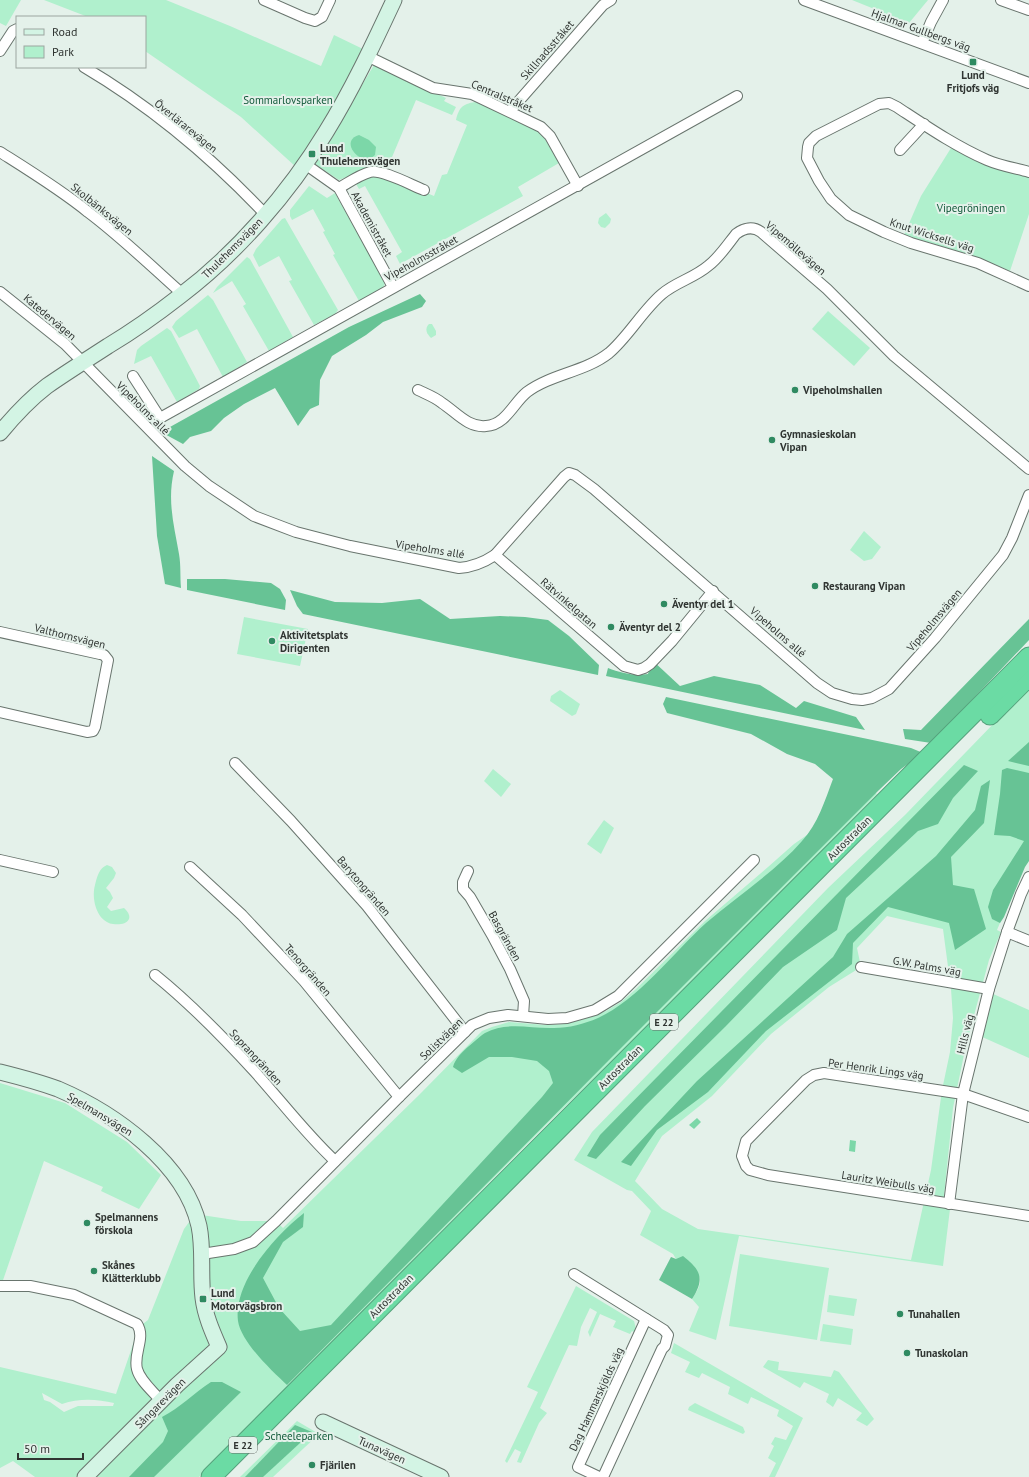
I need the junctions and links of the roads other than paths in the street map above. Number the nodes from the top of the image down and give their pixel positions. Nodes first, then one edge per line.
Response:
1 (264, 0) edge
2 (330, 0) edge
3 (394, 0) edge
4 (804, 0) edge
5 (943, 0) edge
6 (1001, 0) edge
7 (606, 2) edge
8 (1029, 10) edge
9 (16, 30) edge
10 (922, 44) junction
11 (0, 51) edge
12 (368, 56) junction
13 (86, 68) edge
14 (1029, 83) edge
15 (737, 96) dead end
16 (510, 112) junction
17 (924, 124) junction
18 (900, 150) dead end
19 (0, 152) edge
20 (305, 164) junction
21 (1029, 172) edge
22 (578, 186) junction
23 (339, 188) junction
24 (424, 190) dead end
25 (265, 214) junction
26 (1029, 286) edge
27 (394, 287) junction
28 (0, 292) edge
29 (181, 295) junction
30 (82, 362) junction
31 (132, 376) dead end
32 (418, 390) dead end
33 (0, 433) edge
34 (1029, 469) edge
35 (1029, 495) edge
36 (495, 555) junction
37 (713, 591) junction
38 (0, 632) edge
39 (1029, 657) edge
40 (1029, 676) edge
41 (817, 683) joint
42 (0, 712) edge
43 (235, 763) dead end
44 (0, 860) edge
45 (754, 860) dead end
46 (190, 866) dead end
47 (468, 871) dead end
48 (53, 872) dead end
49 (1029, 877) edge
50 (1007, 932) junction
51 (1029, 941) edge
52 (861, 967) dead end
53 (155, 974) dead end
54 (989, 989) junction
55 (523, 1016) junction
56 (465, 1032) junction
57 (0, 1072) edge
58 (963, 1094) junction
59 (399, 1097) junction
60 (1029, 1117) edge
61 (334, 1161) junction
62 (746, 1166) joint
63 (949, 1204) junction
64 (1029, 1216) edge
65 (202, 1254) junction
66 (574, 1274) dead end
67 (0, 1286) edge
68 (646, 1319) junction
69 (219, 1347) joint
70 (305, 1392) junction
71 (161, 1401) junction
72 (281, 1416) junction
73 (323, 1422) dead end
74 (85, 1477) edge
75 (211, 1477) edge
76 (229, 1477) edge
77 (441, 1477) edge
78 (599, 1477) edge
79 (603, 1477) edge

1 - 2 street
3 - 12 street, Thulehemsvägen
4 - 10 street, Hjalmar Gullbergs väg
5 - 10 street
6 - 8 street
7 - 16 street, Skillnadsstråket
9 - 11 street
10 - 14 street, Hjalmar Gullbergs väg
12 - 16 street, Centralstråket
12 - 20 street, Thulehemsvägen
13 - 25 street, Överlärarevägen
15 - 22 street, Vipeholmsstråket
16 - 22 street, Centralstråket
17 - 18 street
17 - 21 street
17 - 26 street, Knut Wicksells väg
19 - 29 street, Skolbänksvägen
20 - 23 street, Akademistråket
20 - 25 street, Thulehemsvägen
22 - 27 street, Vipeholmsstråket
23 - 24 street
23 - 27 street, Akademistråket
25 - 29 street, Thulehemsvägen
27 - 31 street, Vipeholmsstråket
28 - 30 street, Katedervägen
29 - 30 street, Thulehemsvägen
30 - 33 street, Thulehemsvägen
30 - 36 street, Vipeholms allé
32 - 34 street, Vipemöllevägen
35 - 41 street, Vipeholmsvägen
36 - 37 street, Rätvinkelgatan
36 - 37 street, Vipeholms allé
37 - 41 street, Vipeholms allé
38 - 42 street, Valthornsvägen
39 - 70 highway, Autostradan / E 22
40 - 70 highway, Autostradan / E 22
43 - 56 street, Barytongränden
44 - 48 street
45 - 55 street, Solistvägen
46 - 59 street, Tenorgränden
47 - 55 street, Basgränden
49 - 50 street, Hills väg
50 - 51 street
50 - 54 street, Hills väg
52 - 54 street, G.W. Palms väg
53 - 61 street, Soprangränden
54 - 58 street, Hills väg
55 - 56 street, Solistvägen
56 - 59 street, Solistvägen
57 - 65 street, Spelmansvägen
58 - 60 street, Per Henrik Lings väg
58 - 62 street, Per Henrik Lings väg
58 - 63 street, Hills väg
59 - 61 street, Solistvägen
61 - 65 street, Solistvägen
62 - 63 street, Lauritz Weibulls väg
63 - 64 street, Lauritz Weibulls väg
65 - 69 street, Spelmansvägen
66 - 68 street
67 - 71 street
68 - 78 street, Dag Hammarskjölds väg
68 - 79 street
69 - 71 street, Sångarevägen
70 - 72 highway, Autostradan / E 22
71 - 74 street, Sångarevägen
72 - 75 highway, Autostradan / E 22
72 - 76 highway, Autostradan / E 22
73 - 77 street, Tunavägen

